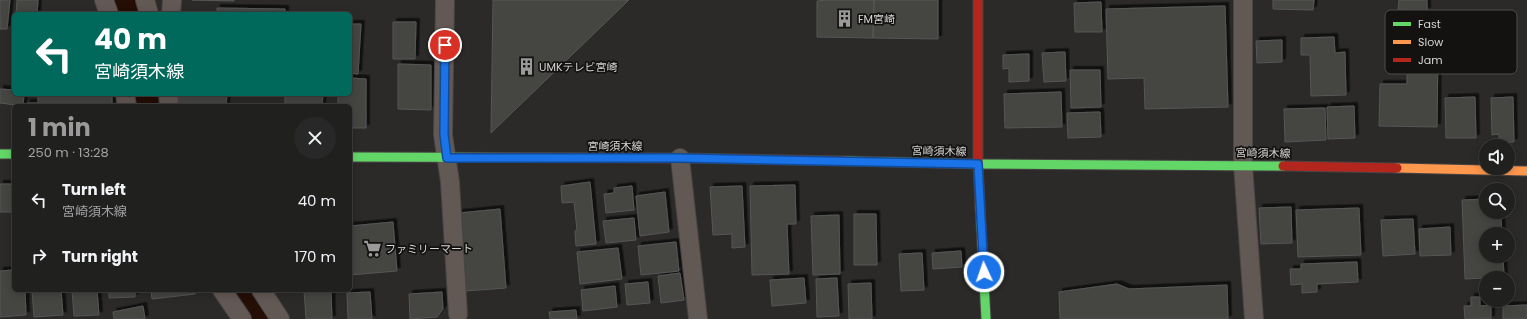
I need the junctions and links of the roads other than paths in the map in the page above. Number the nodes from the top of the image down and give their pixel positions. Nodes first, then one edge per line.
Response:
1 (104, 0) edge
2 (145, 0) edge
3 (172, 0) edge
4 (445, 0) edge
5 (978, 0) edge
6 (1243, 0) edge
7 (108, 12) edge
8 (148, 12) edge
9 (171, 12) edge
10 (0, 154) edge
11 (12, 154) edge
12 (352, 157) edge
13 (447, 158) junction
14 (680, 158) junction
15 (978, 164) junction
16 (1243, 165) junction
17 (1527, 171) edge
18 (223, 292) edge
19 (262, 292) edge
20 (458, 318) edge
21 (242, 319) edge
22 (280, 319) edge
23 (698, 319) edge
24 (986, 319) edge
25 (1254, 319) edge

1 - 7 street
2 - 8 street
3 - 9 street
4 - 13 street
5 - 15 main road
6 - 16 street
10 - 11 main road
12 - 13 main road, 宮崎須木線
13 - 14 main road, 宮崎須木線
13 - 20 street
14 - 15 main road, 宮崎須木線
14 - 23 street
15 - 16 main road, 宮崎須木線
15 - 24 main road
16 - 17 main road, 宮崎須木線
16 - 25 street
18 - 21 street
19 - 22 street

